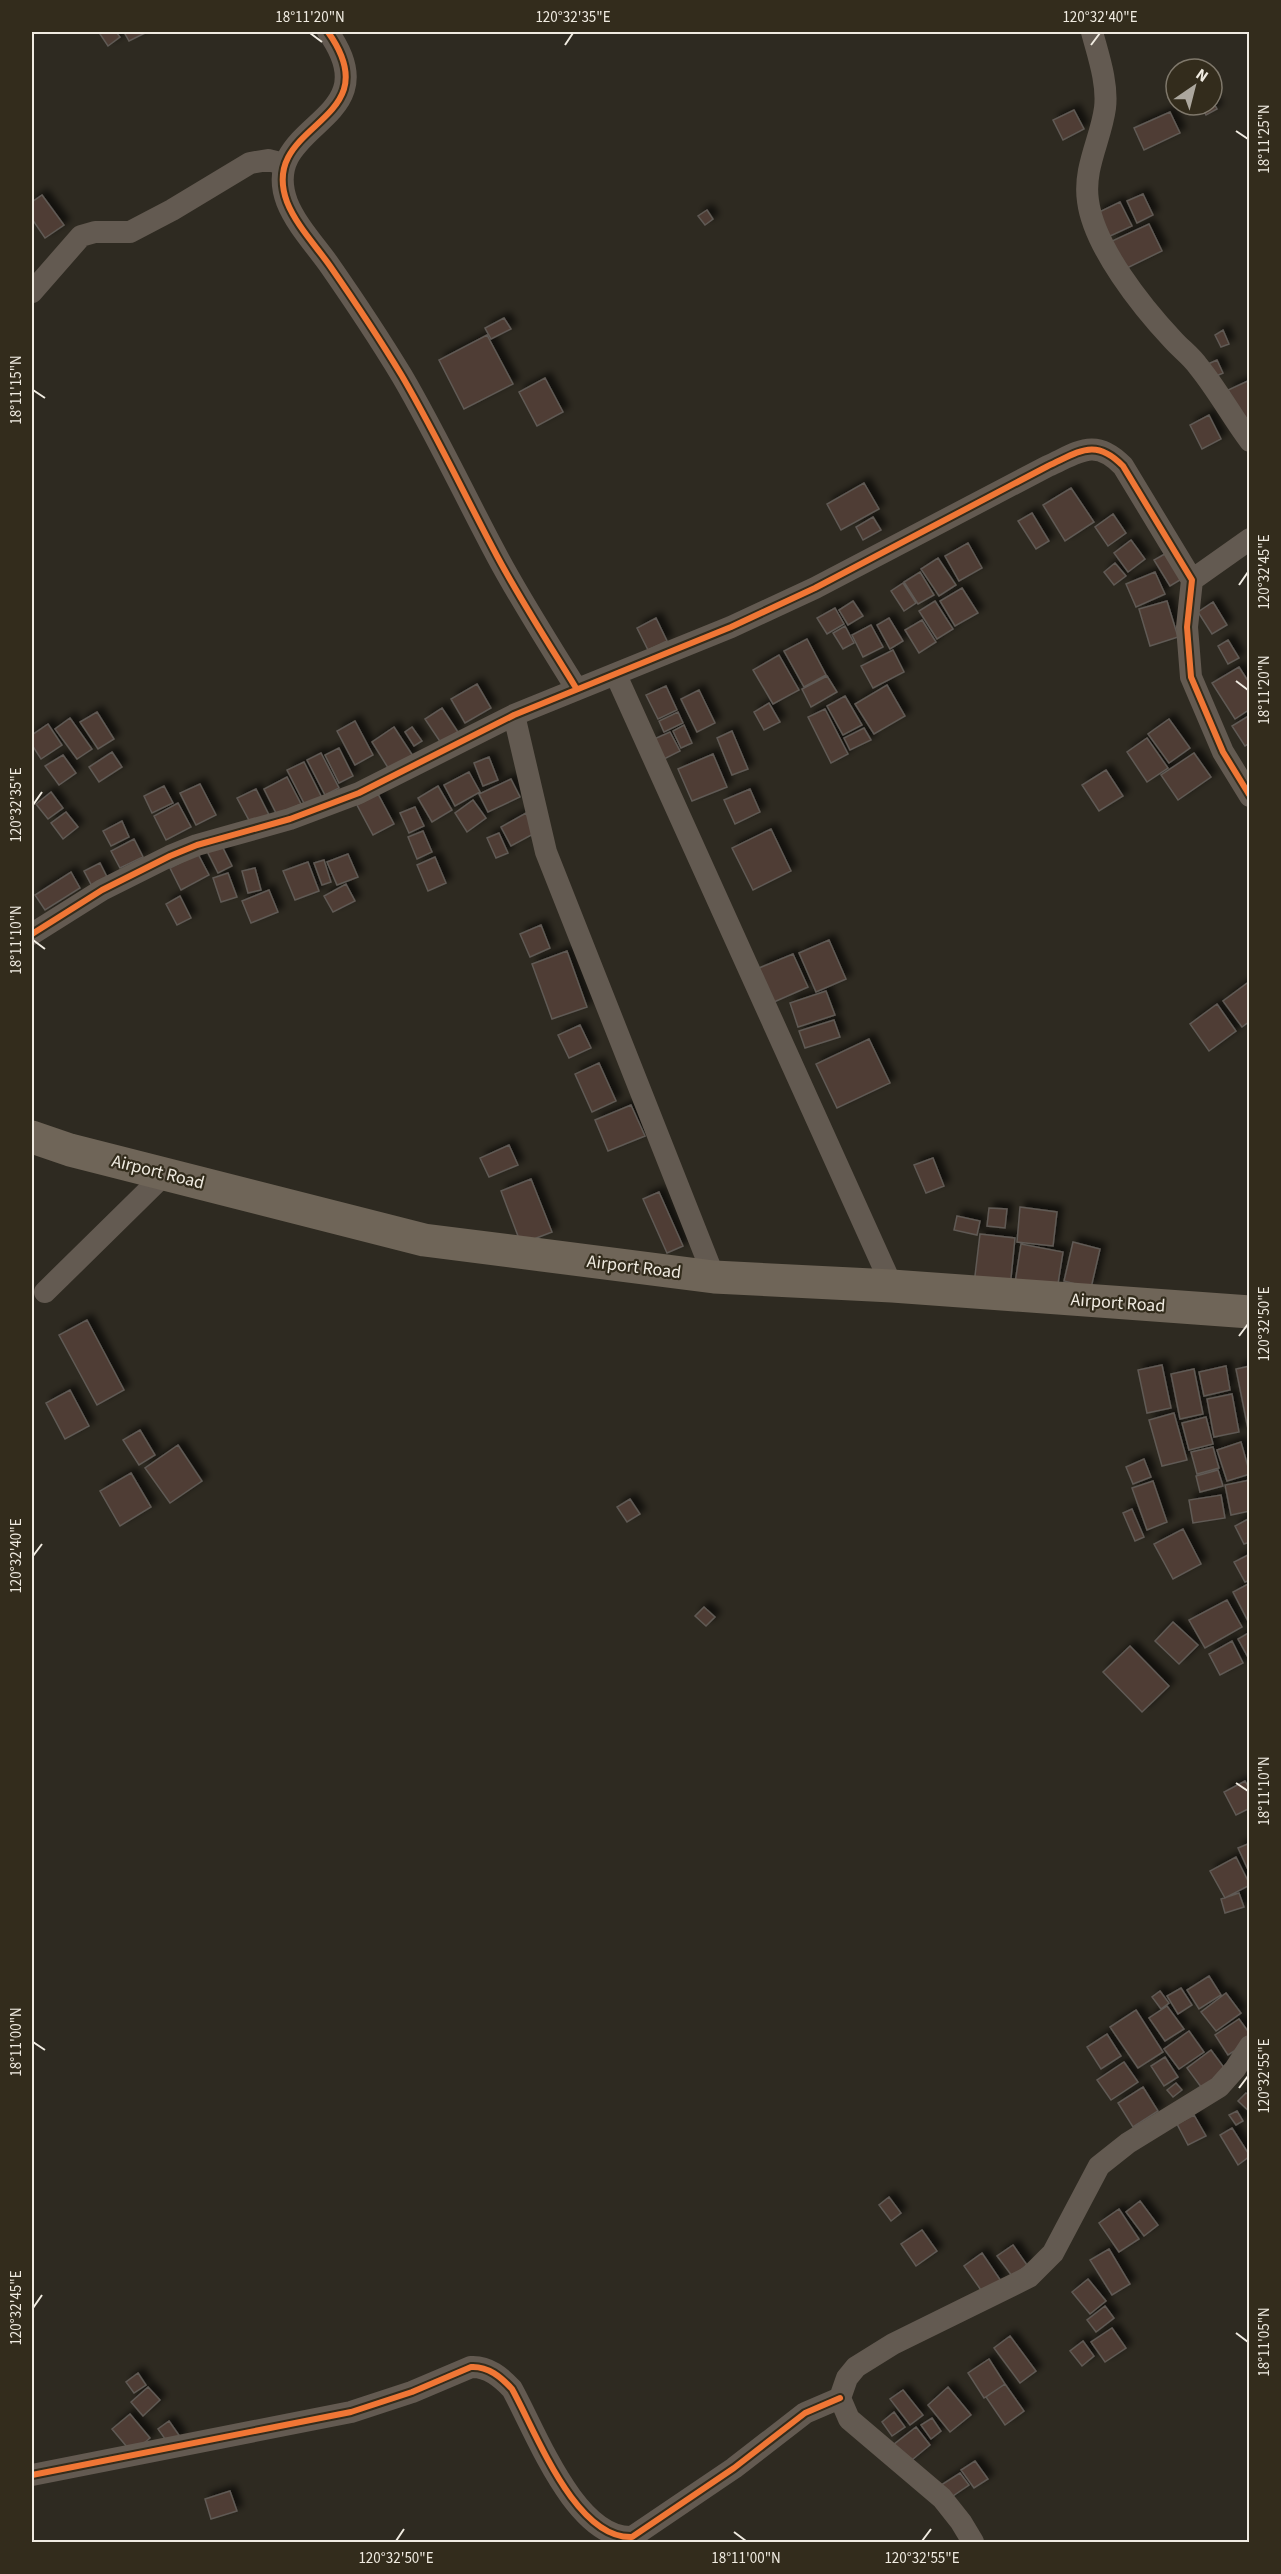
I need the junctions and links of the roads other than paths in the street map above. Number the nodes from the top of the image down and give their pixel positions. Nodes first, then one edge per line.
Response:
1 (328, 32) edge
2 (1092, 32) edge
3 (284, 164) junction
4 (32, 292) edge
5 (1250, 441) edge
6 (1250, 539) edge
7 (1192, 580) junction
8 (616, 675) junction
9 (576, 688) junction
10 (514, 715) junction
11 (1250, 796) edge
12 (32, 934) edge
13 (32, 1137) edge
14 (165, 1174) junction
15 (714, 1277) junction
16 (892, 1286) junction
17 (45, 1292) dead end
18 (1250, 1312) edge
19 (1250, 2046) edge
20 (840, 2398) junction
21 (32, 2475) edge
22 (973, 2542) edge

1 - 3 street
2 - 5 street
3 - 4 street
3 - 9 street
6 - 7 street
7 - 8 street
7 - 11 street
8 - 9 street
8 - 16 street
9 - 10 street
10 - 12 street
10 - 15 street
13 - 14 main road, Airport Road
14 - 15 main road, Airport Road
14 - 17 street
15 - 16 main road, Airport Road
16 - 18 main road, Airport Road
19 - 20 street
20 - 21 street
20 - 22 street

